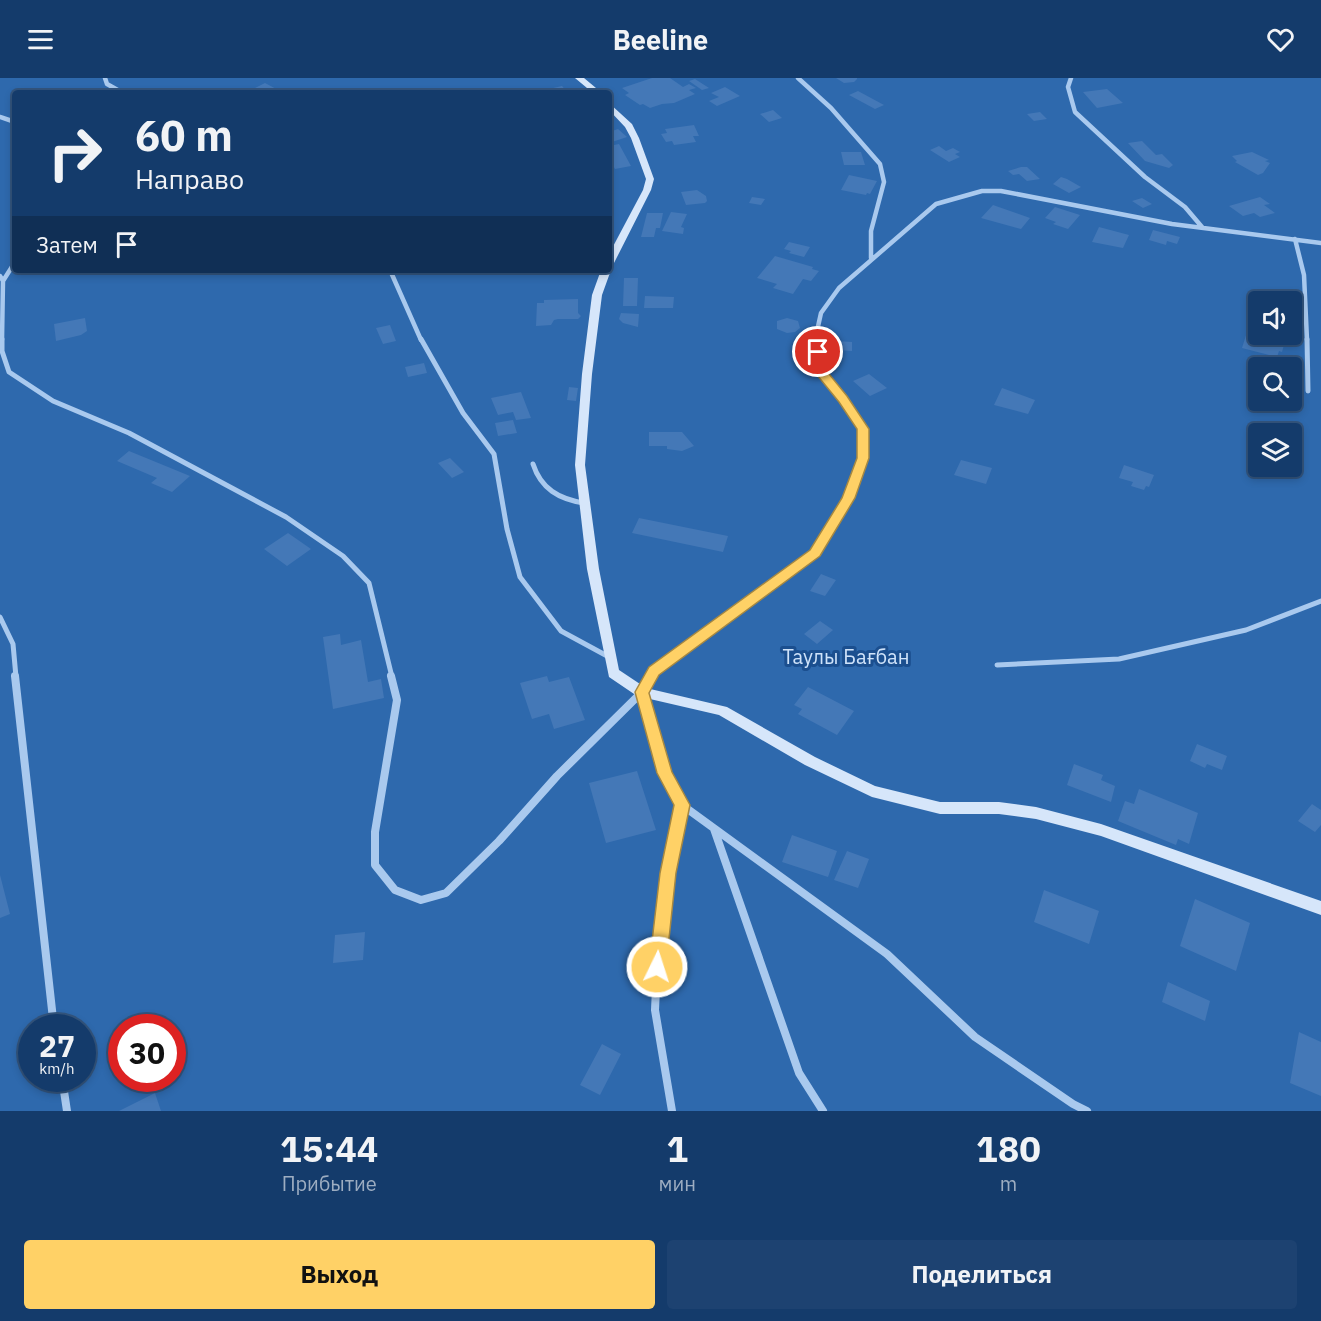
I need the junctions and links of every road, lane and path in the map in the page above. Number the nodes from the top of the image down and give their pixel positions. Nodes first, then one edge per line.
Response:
1 (105, 78) edge
2 (579, 78) edge
3 (798, 78) edge
4 (1071, 78) edge
5 (118, 90) edge
6 (594, 90) edge
7 (612, 108) edge
8 (1202, 227) junction
9 (1295, 239) junction
10 (1321, 243) edge
11 (612, 257) edge
12 (871, 258) junction
13 (12, 265) edge
14 (391, 273) edge
15 (605, 273) edge
16 (1, 278) edge
17 (1308, 391) dead end
18 (533, 464) dead end
19 (584, 503) junction
20 (1321, 601) edge
21 (1, 622) edge
22 (609, 657) junction
23 (997, 665) dead end
24 (642, 692) junction
25 (682, 805) junction
26 (714, 829) junction
27 (1321, 908) edge
28 (52, 1014) edge
29 (64, 1092) edge
30 (67, 1111) edge
31 (672, 1111) edge
32 (823, 1111) edge
33 (1087, 1111) edge

1 - 5 street
2 - 6 street
3 - 12 street
4 - 8 street
7 - 11 street
8 - 9 street
8 - 12 street
9 - 10 street
9 - 17 street
12 - 24 street
13 - 16 street
14 - 22 street
15 - 19 street
16 - 24 street
18 - 19 street
19 - 22 street
20 - 23 street
21 - 28 street
22 - 24 street
24 - 25 street
24 - 27 street
25 - 26 street
25 - 31 street
26 - 32 street
26 - 33 street
29 - 30 street

